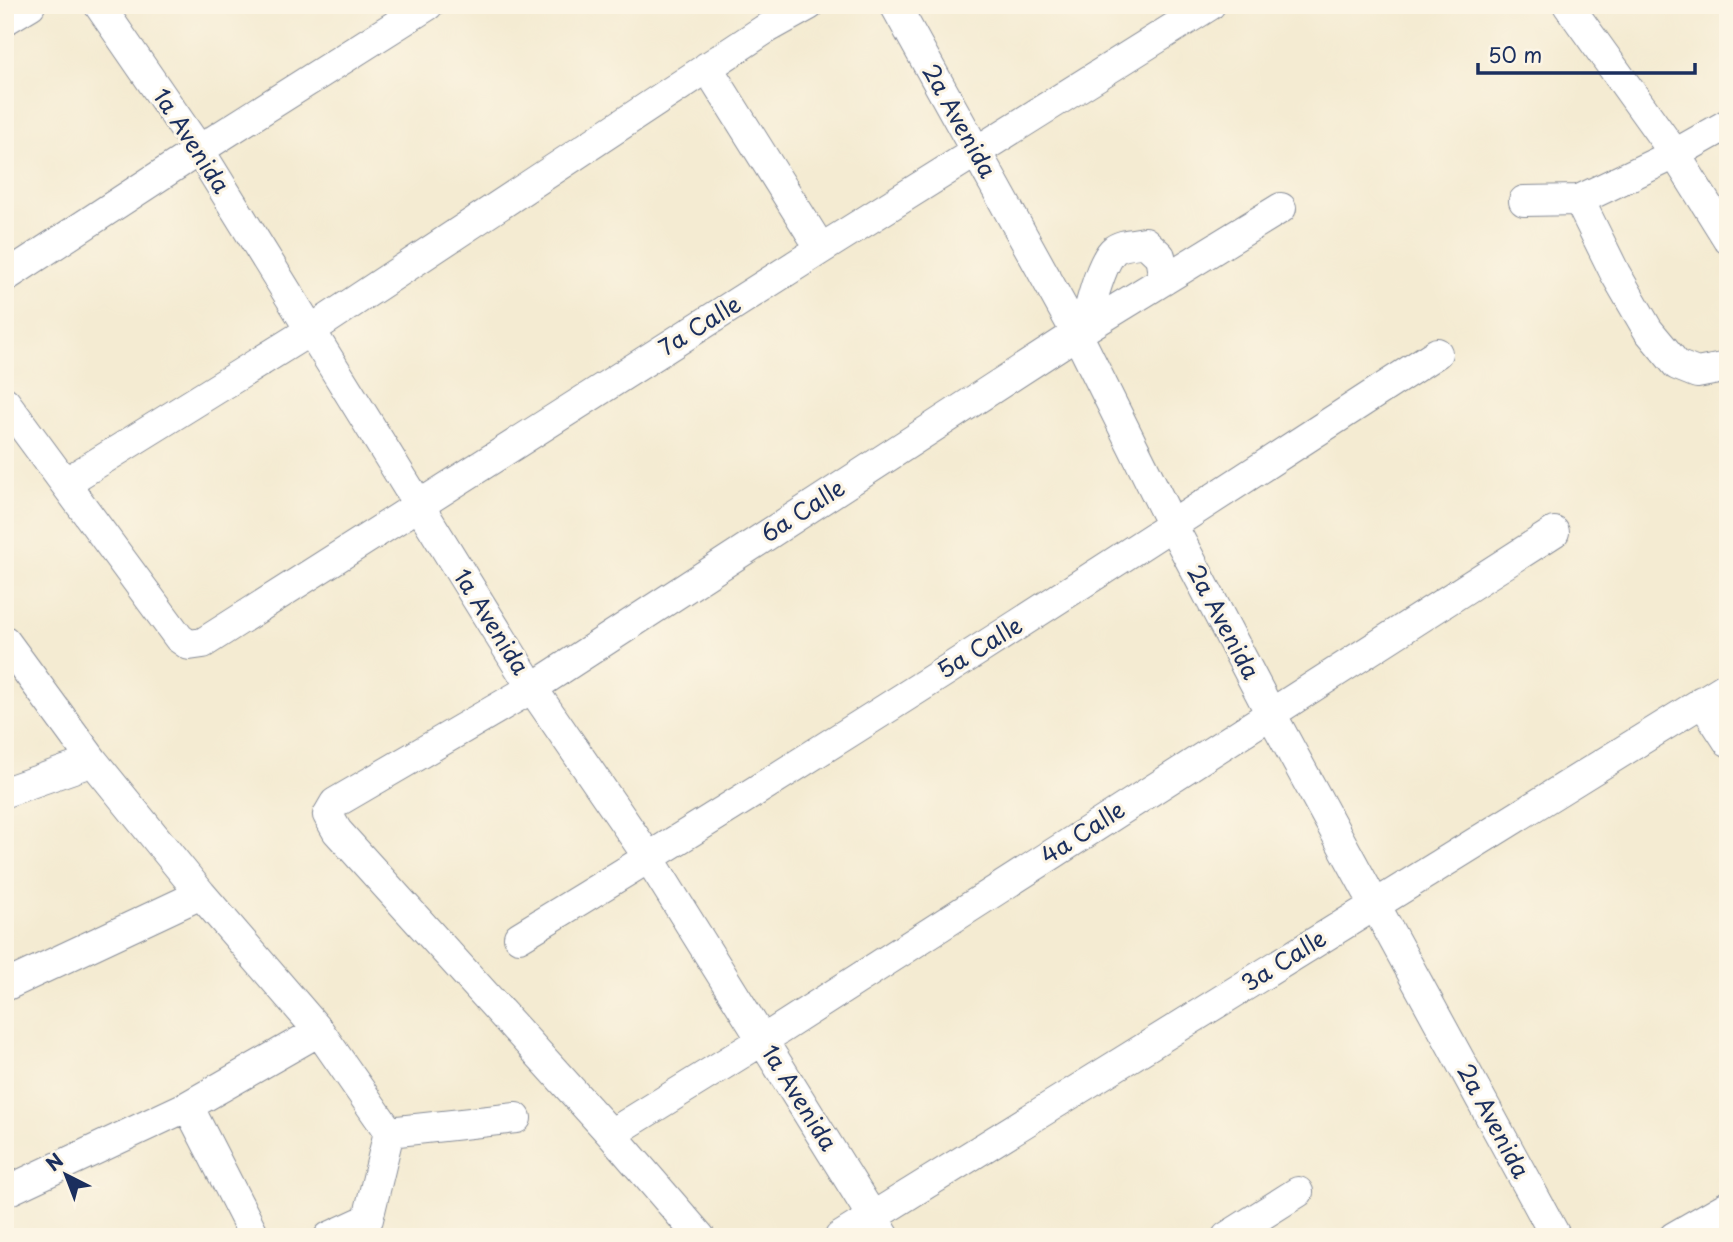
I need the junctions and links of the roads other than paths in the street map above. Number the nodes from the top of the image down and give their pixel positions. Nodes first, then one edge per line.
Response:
1 (30, 5) edge
2 (99, 5) edge
3 (428, 5) edge
4 (808, 5) edge
5 (895, 5) edge
6 (1210, 5) edge
7 (1568, 5) edge
8 (5, 20) edge
9 (707, 67) junction
10 (1728, 124) edge
11 (199, 150) junction
12 (976, 152) junction
13 (1675, 154) junction
14 (1578, 200) junction
15 (1524, 201) dead end
16 (1281, 208) dead end
17 (1728, 239) edge
18 (821, 249) junction
19 (5, 277) edge
20 (1164, 280) junction
21 (311, 330) junction
22 (1081, 331) junction
23 (1437, 353) dead end
24 (1728, 366) edge
25 (5, 401) edge
26 (65, 483) junction
27 (418, 505) junction
28 (1172, 525) junction
29 (1554, 532) dead end
30 (5, 641) edge
31 (1728, 686) edge
32 (532, 688) junction
33 (1702, 701) junction
34 (1270, 712) junction
35 (1728, 741) edge
36 (93, 761) junction
37 (5, 792) edge
38 (649, 858) junction
39 (201, 894) junction
40 (1376, 904) junction
41 (519, 937) dead end
42 (5, 986) edge
43 (319, 1031) junction
44 (763, 1040) junction
45 (188, 1106) junction
46 (516, 1118) dead end
47 (389, 1132) junction
48 (611, 1134) junction
49 (5, 1192) edge
50 (1298, 1192) dead end
51 (1728, 1206) edge
52 (879, 1226) edge
53 (376, 1228) edge
54 (255, 1237) edge
55 (329, 1237) edge
56 (700, 1237) edge
57 (840, 1237) edge
58 (1227, 1237) edge
59 (1556, 1237) edge
60 (1674, 1237) edge

1 - 8 street
2 - 11 street, 1a Avenida
3 - 11 street
4 - 9 street
5 - 12 street, 2a Avenida
6 - 12 street, 7a Calle
7 - 13 street
9 - 18 street
9 - 21 street
10 - 13 street
11 - 19 street
11 - 21 street, 1a Avenida
12 - 18 street, 7a Calle
12 - 22 street, 2a Avenida
13 - 14 street
13 - 17 street
14 - 15 street
14 - 24 street
16 - 20 street, 6a Calle
18 - 27 street, 7a Calle
20 - 22 street, 6a Calle
20 - 22 street
21 - 26 street
21 - 27 street, 1a Avenida
22 - 28 street, 2a Avenida
22 - 32 street, 6a Calle
23 - 28 street, 5a Calle
25 - 26 street
26 - 27 street, 7a Calle
27 - 32 street, 1a Avenida
28 - 34 street, 2a Avenida
28 - 38 street, 5a Calle
29 - 34 street, 4a Calle
30 - 36 street
31 - 33 street, 3a Calle
32 - 38 street, 1a Avenida
32 - 48 street, 6a Calle
33 - 35 street
33 - 40 street, 3a Calle
34 - 40 street, 2a Avenida
34 - 44 street, 4a Calle
36 - 37 street
36 - 39 street
38 - 41 street, 5a Calle
38 - 44 street, 1a Avenida
39 - 42 street
39 - 43 street
40 - 52 street, 3a Calle
40 - 59 street, 2a Avenida
43 - 45 street
43 - 47 street
44 - 48 street, 4a Calle
44 - 52 street, 1a Avenida
45 - 49 street
45 - 54 street
46 - 47 street
47 - 53 street
48 - 56 street
50 - 58 street
51 - 60 street
52 - 57 street, 3a Calle
53 - 55 street

